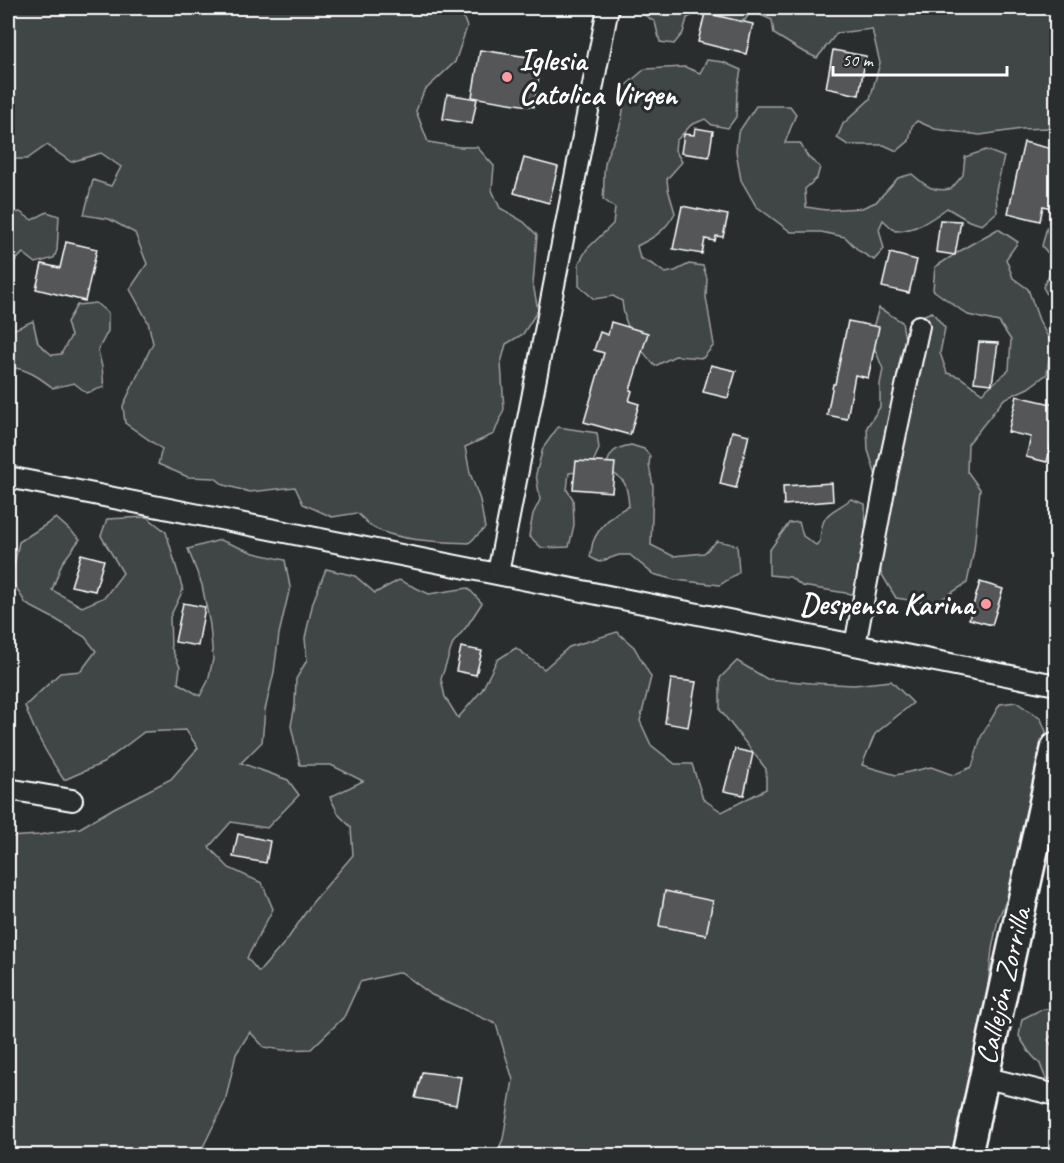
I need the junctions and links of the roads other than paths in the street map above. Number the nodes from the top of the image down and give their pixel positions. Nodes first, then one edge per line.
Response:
1 (608, 8) edge
2 (919, 326) dead end
3 (8, 477) edge
4 (498, 573) junction
5 (855, 645) junction
6 (1056, 685) edge
7 (1056, 747) edge
8 (8, 789) edge
9 (72, 800) dead end
10 (983, 1077) junction
11 (1056, 1095) edge
12 (967, 1155) edge

1 - 4 street
2 - 5 street
3 - 4 street
4 - 5 street
5 - 6 street
7 - 10 street, Callejón Zorrilla
8 - 9 street
10 - 11 street
10 - 12 street, Callejón Zorrilla

